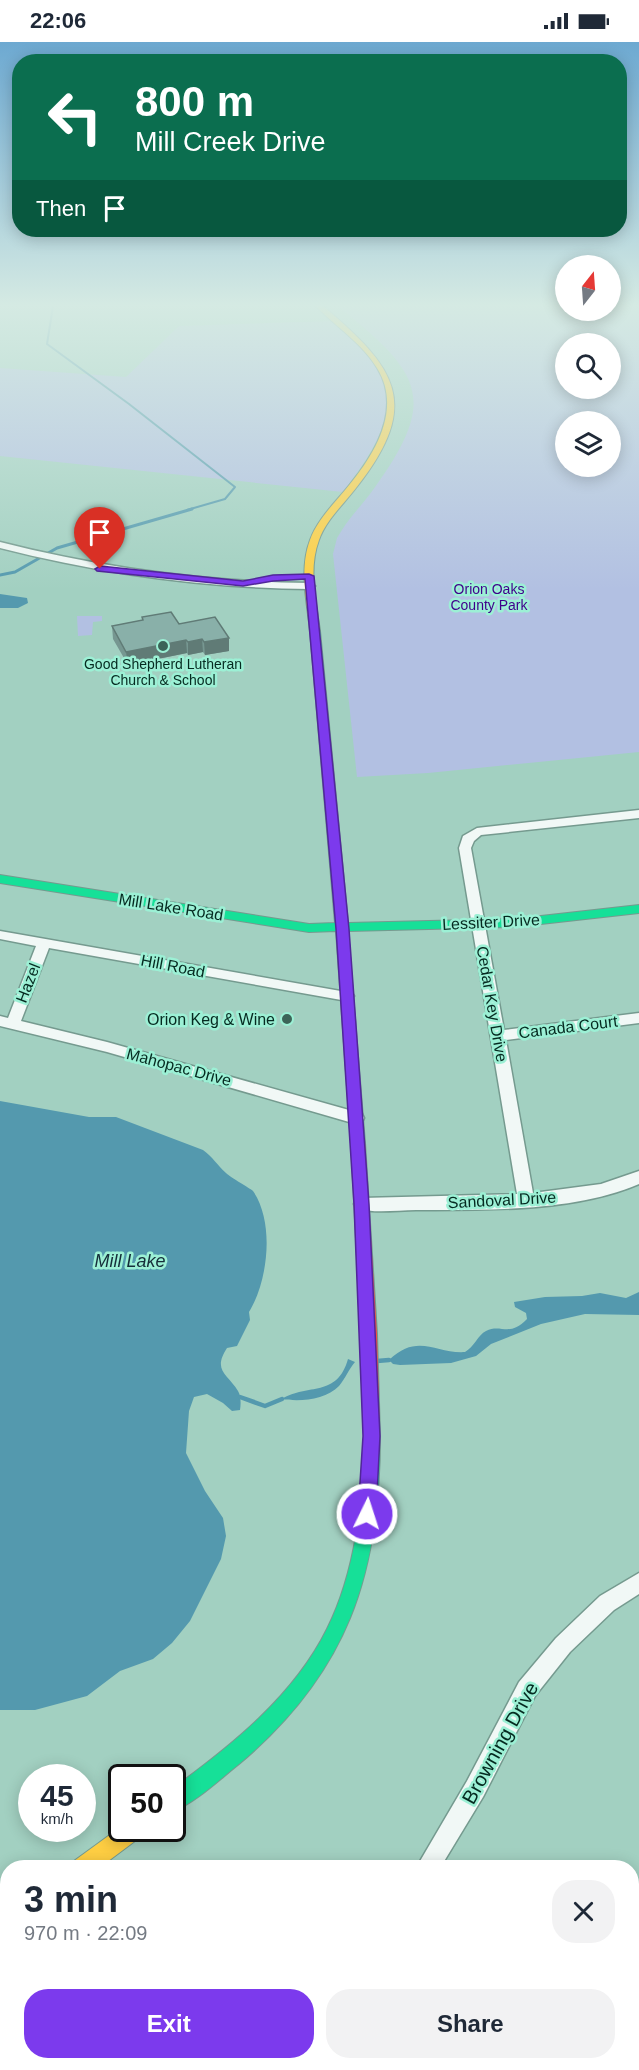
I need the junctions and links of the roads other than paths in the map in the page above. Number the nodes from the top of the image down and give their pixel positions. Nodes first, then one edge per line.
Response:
1 (393, 401) edge
2 (0, 544) edge
3 (310, 581) junction
4 (639, 814) edge
5 (0, 879) edge
6 (639, 909) edge
7 (478, 924) junction
8 (342, 929) junction
9 (0, 935) edge
10 (44, 943) junction
11 (347, 996) junction
12 (639, 1018) edge
13 (7, 1022) edge
14 (498, 1036) junction
15 (356, 1118) junction
16 (639, 1177) edge
17 (526, 1200) junction
18 (362, 1204) junction
19 (639, 1583) edge
20 (186, 1791) edge
21 (117, 1842) edge
22 (92, 1860) edge
23 (432, 1860) edge

1 - 3 main road
2 - 3 street
3 - 8 main road
4 - 7 street, Cedar Key Drive
5 - 8 main road, Mill Lake Road
6 - 7 main road, Lessiter Drive
7 - 8 main road, Lessiter Drive
7 - 14 street, Cedar Key Drive
8 - 11 main road
9 - 10 street, Hill Road
10 - 11 street, Hill Road
10 - 13 street, Hazel
11 - 15 main road
12 - 14 street, Canada Court
13 - 15 street, Mahopac Drive
14 - 17 street, Cedar Key Drive
15 - 18 main road
16 - 17 street, Sandoval Drive
17 - 18 street, Sandoval Drive
18 - 20 main road
19 - 23 street, Browning Drive
21 - 22 main road

